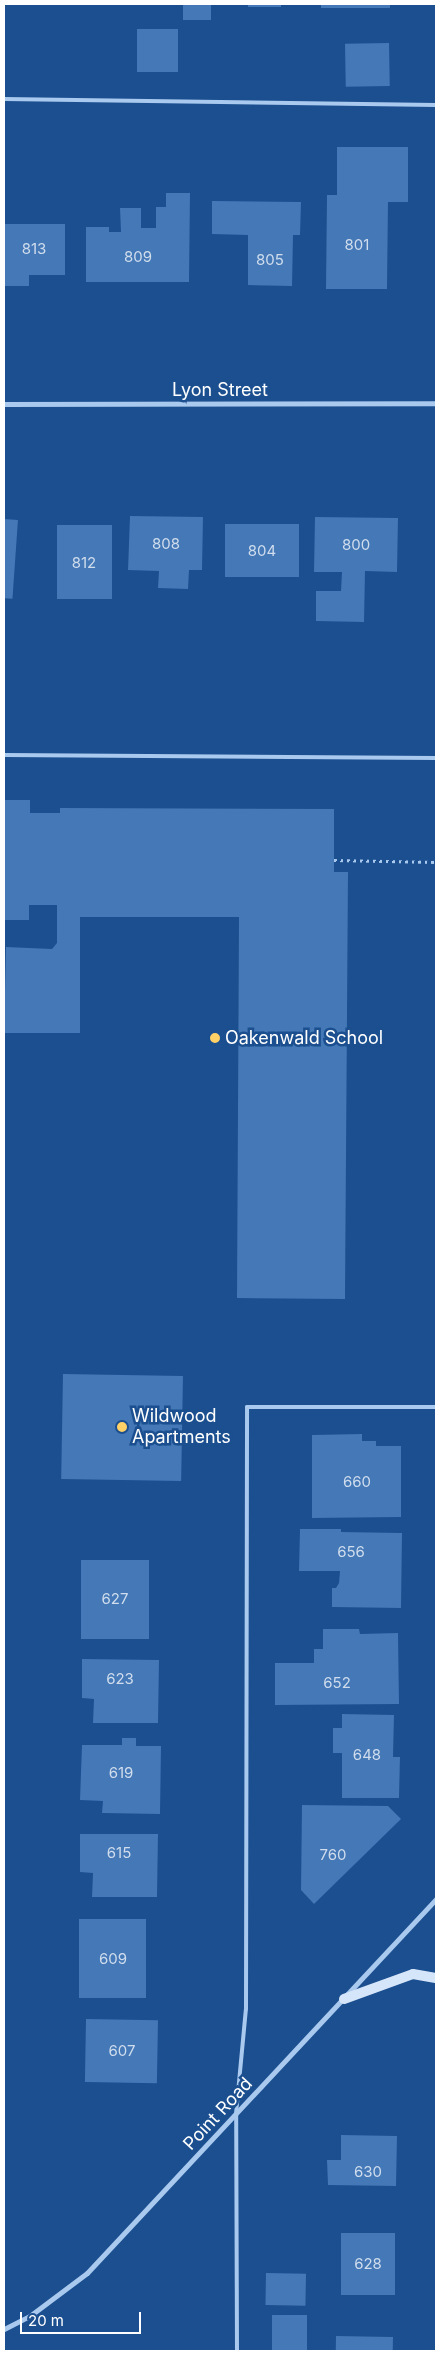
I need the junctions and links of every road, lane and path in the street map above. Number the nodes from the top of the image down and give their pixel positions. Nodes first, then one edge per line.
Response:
1 (4, 99) edge
2 (436, 104) edge
3 (436, 403) edge
4 (4, 404) edge
5 (4, 755) edge
6 (436, 758) edge
7 (334, 860) dead end
8 (436, 862) edge
9 (436, 1407) edge
10 (436, 1899) edge
11 (436, 1978) edge
12 (344, 1999) junction
13 (236, 2114) junction
14 (4, 2329) edge
15 (236, 2351) edge

1 - 2 lane
3 - 4 street, Lyon Street
5 - 6 lane
7 - 8 path
9 - 13 lane
10 - 12 street, Point Road
11 - 12 street
12 - 13 street, Point Road
13 - 14 street, Point Road
13 - 15 lane

